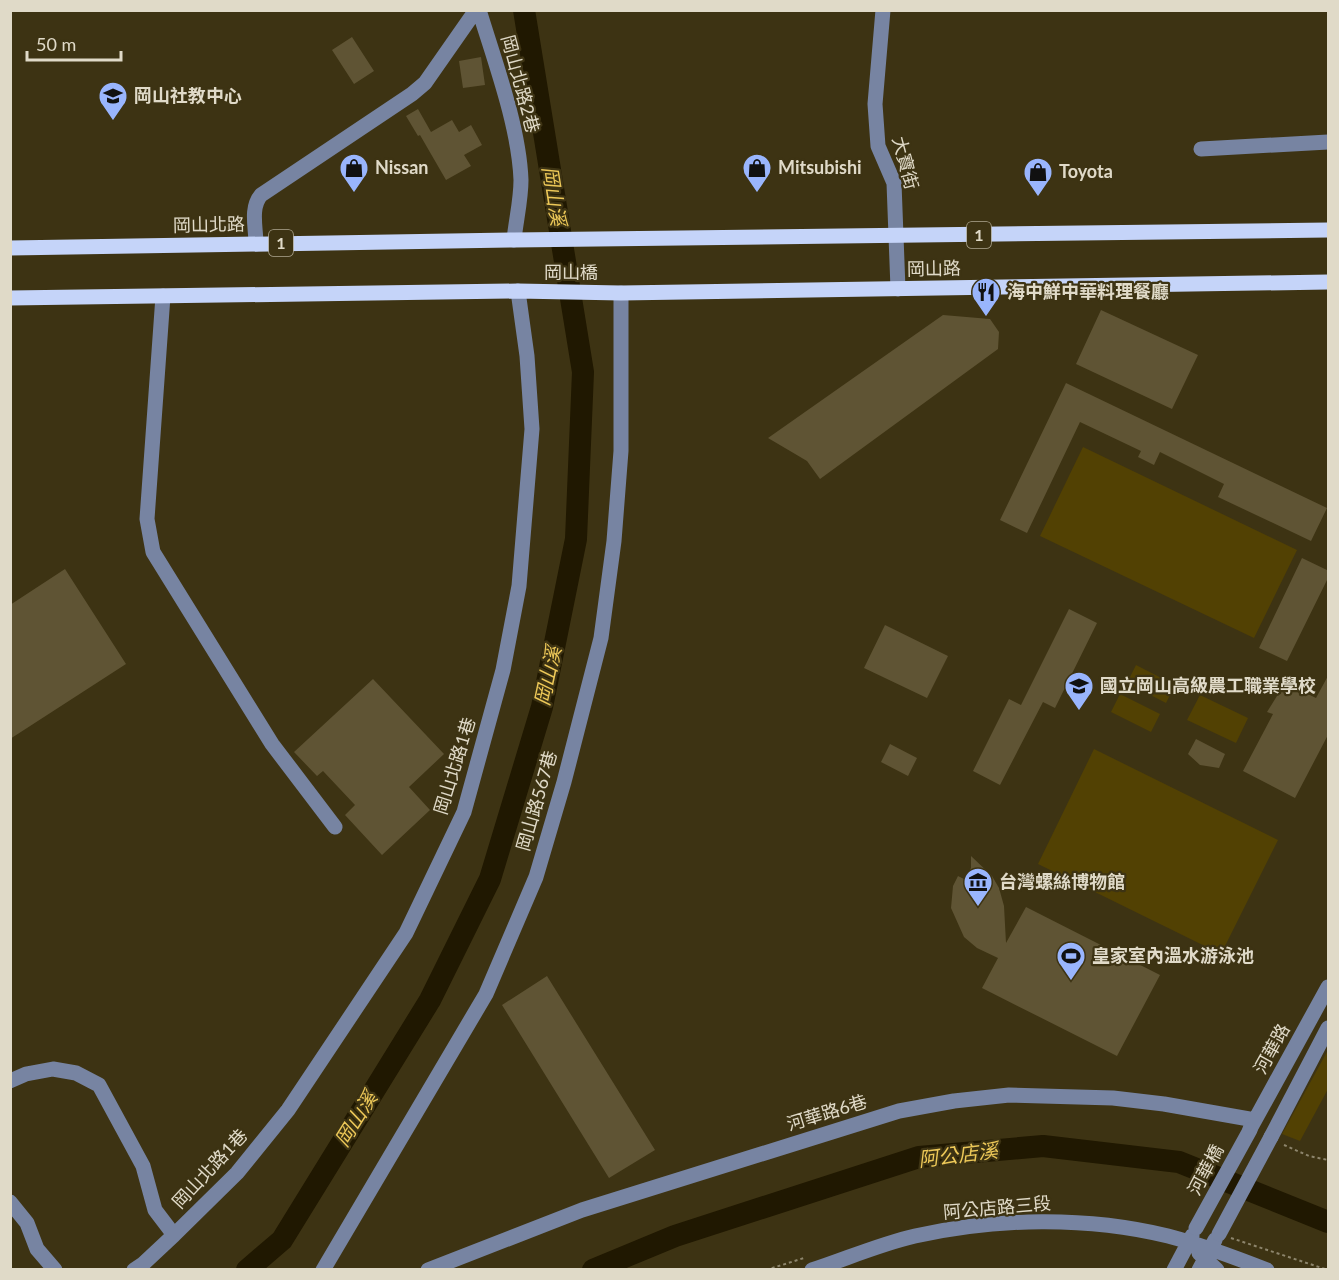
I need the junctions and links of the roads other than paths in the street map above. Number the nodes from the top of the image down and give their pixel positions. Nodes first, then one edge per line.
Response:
1 (478, 10) edge
2 (883, 10) edge
3 (1329, 142) edge
4 (1201, 149) dead end
5 (1329, 230) edge
6 (897, 236) junction
7 (514, 240) junction
8 (552, 240) joint
9 (629, 240) joint
10 (256, 244) junction
11 (10, 248) edge
12 (1329, 282) edge
13 (898, 289) junction
14 (524, 292) junction
15 (616, 293) junction
16 (163, 296) junction
17 (10, 298) edge
18 (335, 827) dead end
19 (1329, 987) edge
20 (1329, 1028) edge
21 (10, 1081) edge
22 (1252, 1125) junction
23 (10, 1202) edge
24 (174, 1235) junction
25 (1188, 1242) junction
26 (1208, 1262) edge
27 (55, 1269) edge
28 (134, 1269) edge
29 (323, 1269) edge
30 (428, 1269) edge
31 (812, 1269) edge
32 (1174, 1269) edge
33 (1267, 1269) edge

1 - 7 street, 岡山北路2巷
1 - 10 street
2 - 6 street, 大寶街
3 - 4 street
5 - 6 main road, 岡山路 / 1
6 - 9 main road, 岡山路 / 1
6 - 13 street, 大寶街
7 - 8 main road, 岡山北路 / 1
7 - 10 main road, 岡山北路 / 1
8 - 9 main road, 岡山橋 / 1
10 - 11 main road, 岡山北路 / 1
12 - 13 main road, 岡山路
13 - 15 main road, 岡山路
14 - 15 main road, 岡山橋
14 - 16 main road
14 - 24 street, 岡山北路1巷
15 - 29 street, 岡山路567巷
16 - 17 main road
16 - 18 street
19 - 22 street, 河華路
20 - 26 street, bridge
21 - 24 street
22 - 25 street, 河華橋, bridge
22 - 30 street, 河華路6巷
23 - 27 street
24 - 28 street, 岡山北路1巷
25 - 26 street
25 - 31 street, 阿公店路三段
25 - 32 street
26 - 33 street

